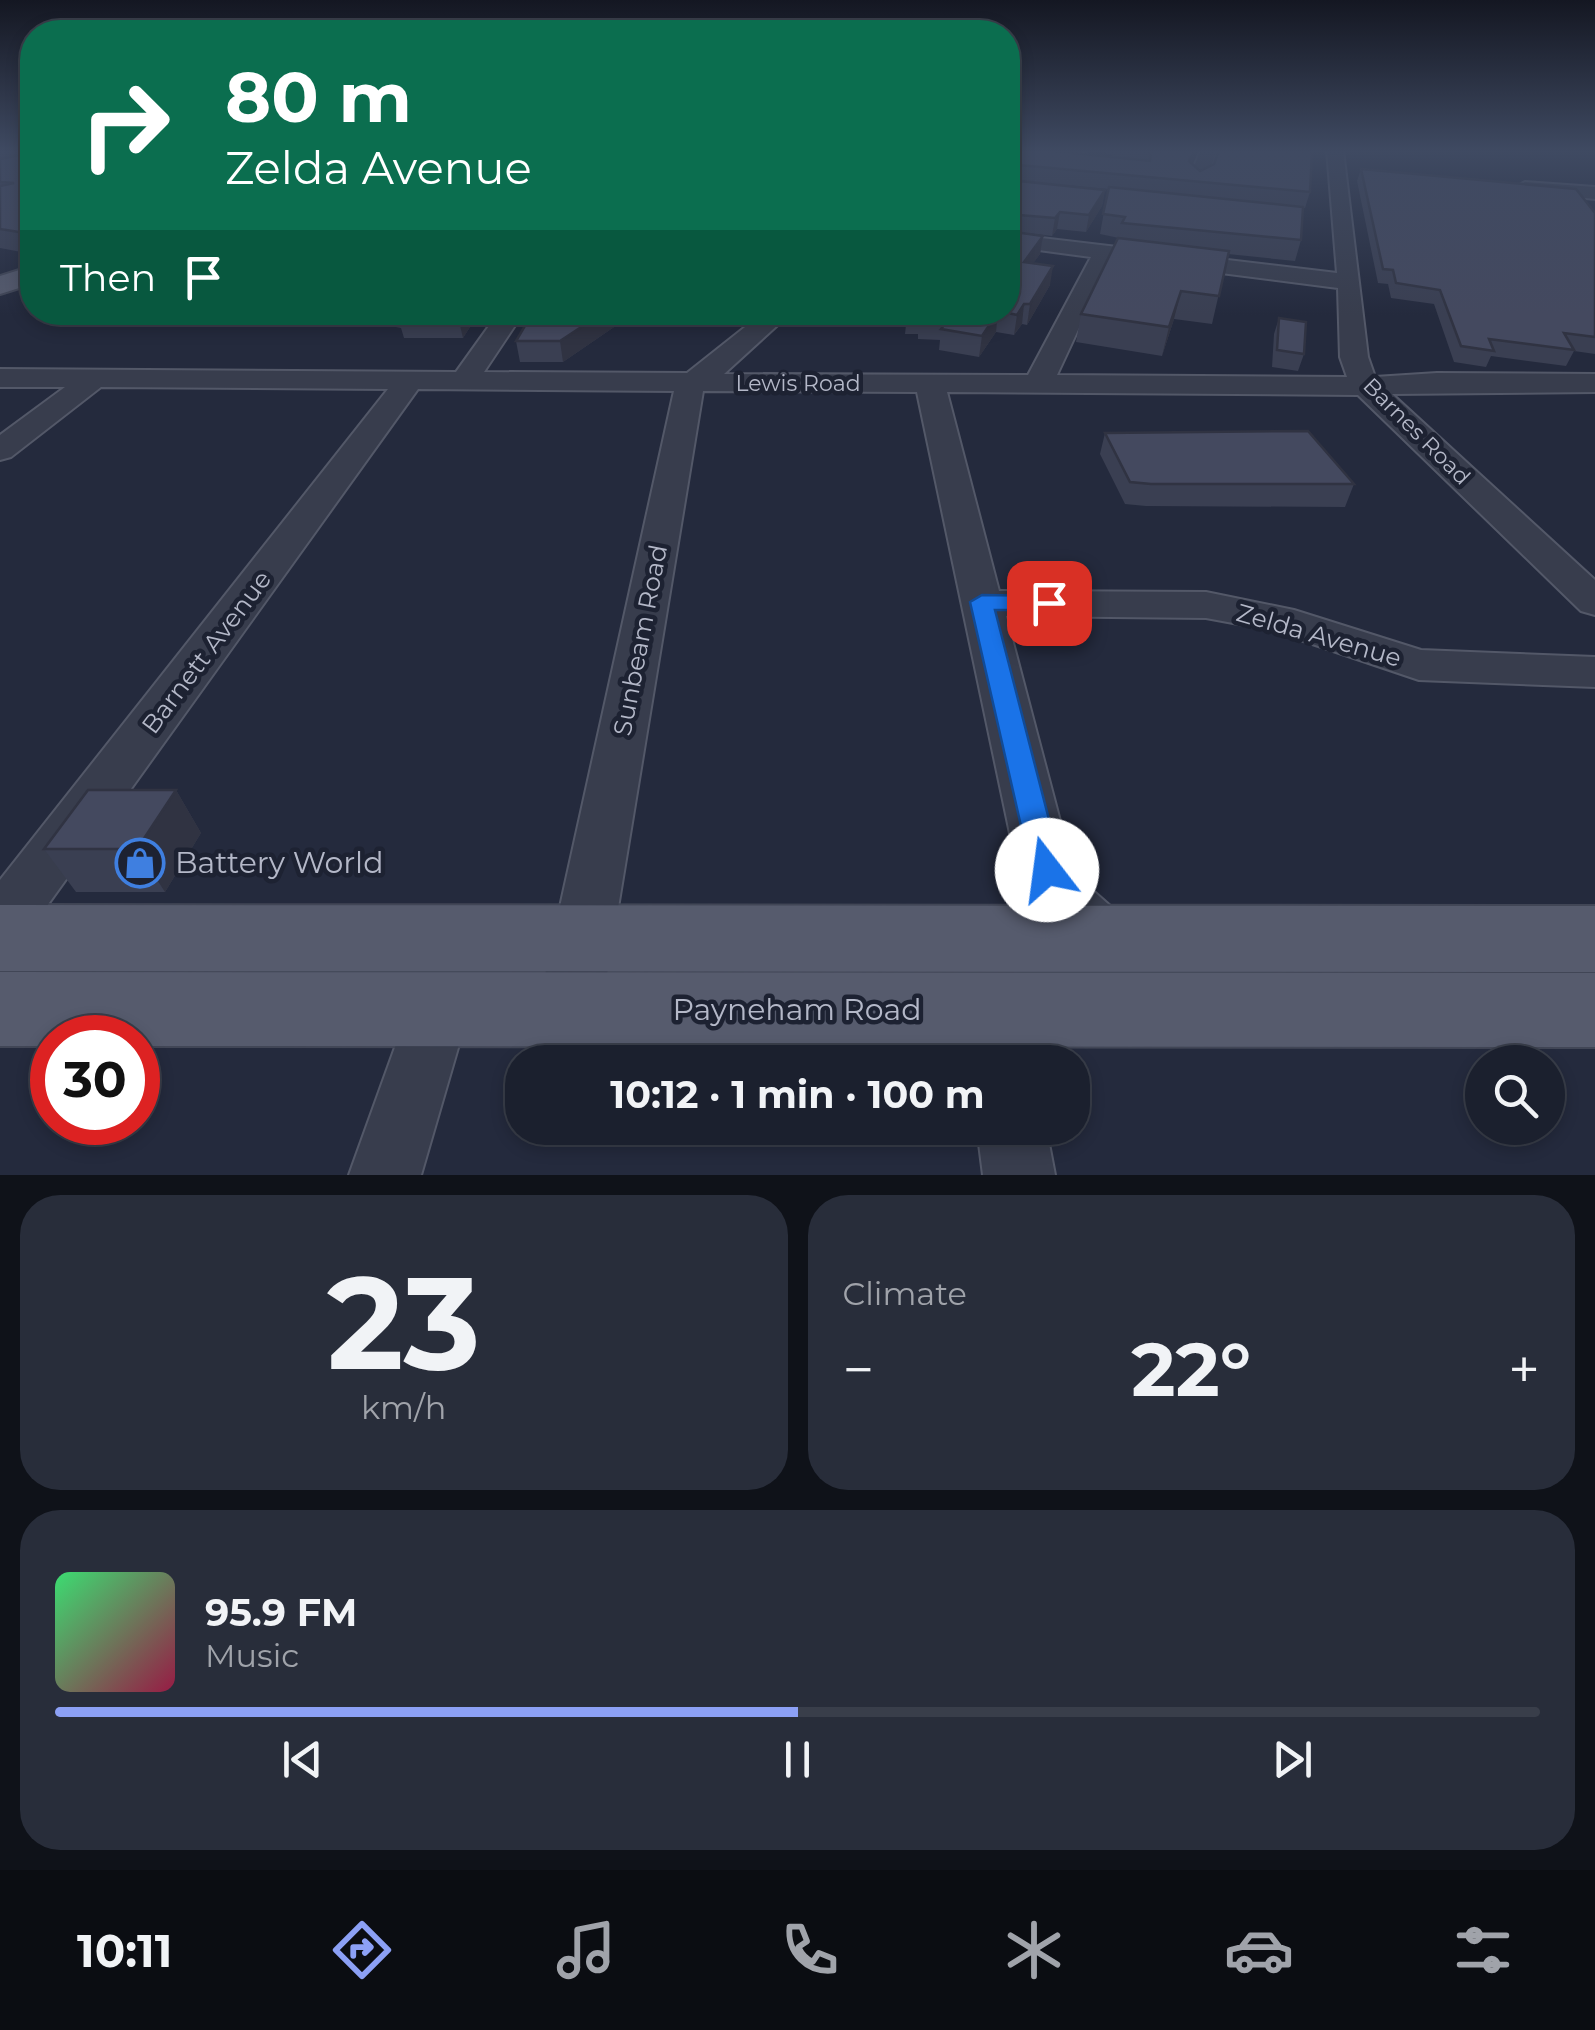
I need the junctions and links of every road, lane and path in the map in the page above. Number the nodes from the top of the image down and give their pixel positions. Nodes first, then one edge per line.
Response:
1 (1335, 205) edge
2 (1020, 242) edge
3 (1104, 252) junction
4 (1350, 282) junction
5 (503, 325) edge
6 (765, 325) edge
7 (0, 378) edge
8 (95, 378) junction
9 (466, 378) junction
10 (411, 379) junction
11 (690, 382) junction
12 (1595, 383) edge
13 (930, 384) junction
14 (1038, 384) junction
15 (1363, 384) junction
16 (0, 450) edge
17 (982, 602) junction
18 (1595, 602) edge
19 (1595, 672) edge
20 (0, 924) edge
21 (0, 938) edge
22 (1104, 938) junction
23 (1595, 939) edge
24 (576, 974) junction
25 (0, 1009) edge
26 (438, 1010) junction
27 (1595, 1010) edge
28 (997, 1036) edge
29 (1015, 1145) edge
30 (385, 1175) edge
31 (1020, 1175) edge

1 - 4 street, Barnes Road
2 - 3 street
3 - 4 street
3 - 14 street
4 - 15 street, Barnes Road
5 - 9 street
6 - 11 street
7 - 8 street, Lewis Road
8 - 10 street, Lewis Road
8 - 16 street
9 - 10 street, Lewis Road
9 - 11 street, Lewis Road
10 - 20 street, Barnett Avenue
11 - 13 street, Lewis Road
11 - 24 street, Sunbeam Road
12 - 15 street, Lewis Road
13 - 14 street, Lewis Road
13 - 17 street
14 - 15 street, Lewis Road
15 - 18 street, Barnes Road
17 - 19 street, Zelda Avenue
17 - 22 street
21 - 24 main road, Payneham Road
22 - 23 main road, Payneham Road
22 - 24 main road, Payneham Road
24 - 26 main road, Payneham Road
24 - 28 main road, Payneham Road
25 - 26 main road, Payneham Road
26 - 30 street
27 - 28 main road, Payneham Road
29 - 31 street

